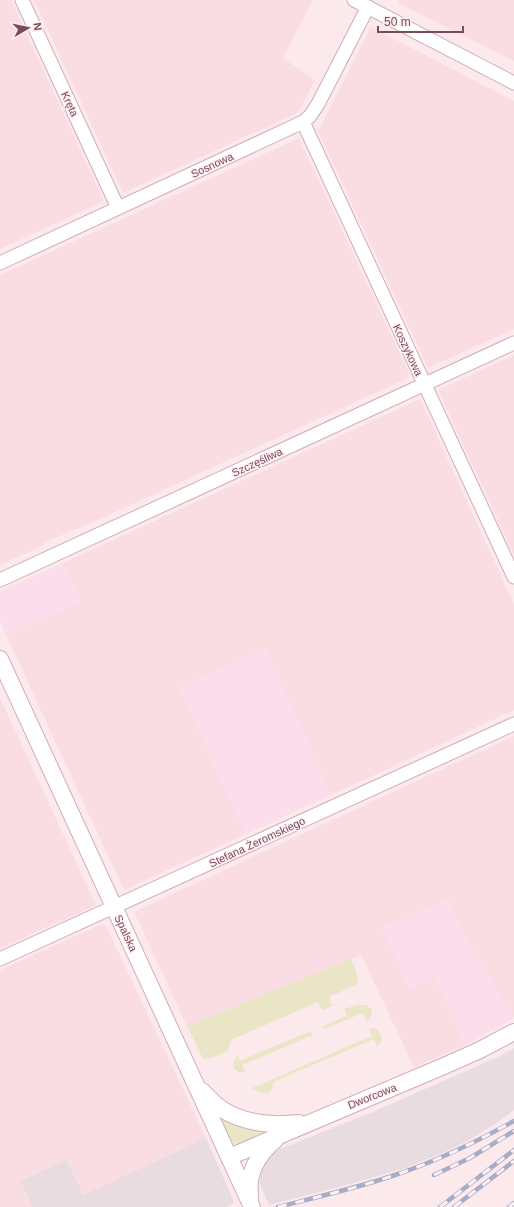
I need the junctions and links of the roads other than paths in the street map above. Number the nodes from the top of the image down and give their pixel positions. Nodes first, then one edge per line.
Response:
1 (22, 0) edge
2 (354, 0) edge
3 (368, 7) junction
4 (514, 83) edge
5 (303, 122) junction
6 (118, 208) junction
7 (0, 263) edge
8 (514, 343) edge
9 (425, 385) junction
10 (514, 577) edge
11 (0, 580) edge
12 (0, 659) edge
13 (514, 724) edge
14 (114, 907) junction
15 (0, 959) edge
16 (514, 1032) edge
17 (195, 1084) junction
18 (312, 1122) junction
19 (283, 1134) junction
20 (229, 1157) junction
21 (248, 1205) edge

1 - 6 street, Kręta
2 - 3 street
3 - 4 street
3 - 5 street, Sosnowa
5 - 6 street, Sosnowa
5 - 9 street, Koszykowa
6 - 7 street, Sosnowa
8 - 9 street, Szczęśliwa
9 - 10 street, Koszykowa
9 - 11 street, Szczęśliwa
12 - 14 street, Spalska
13 - 14 street, Stefana Żeromskiego
14 - 15 street, Stefana Żeromskiego
14 - 17 street, Spalska
16 - 18 street, Dworcowa
17 - 18 street
17 - 20 street, Spalska
18 - 19 street, Dworcowa
19 - 20 street, Dworcowa
19 - 21 street
20 - 21 street, Spalska

